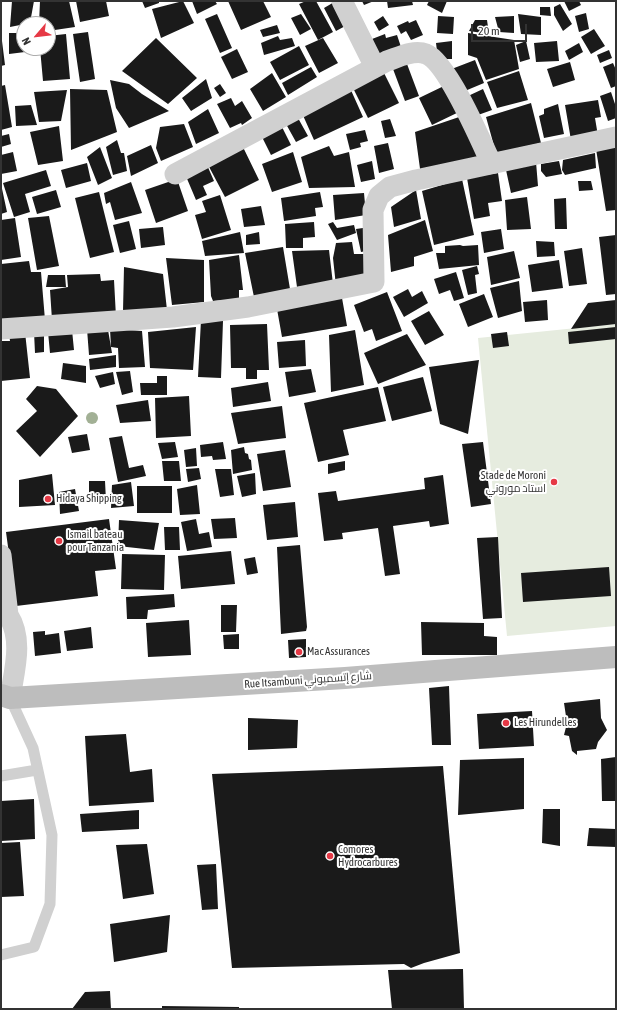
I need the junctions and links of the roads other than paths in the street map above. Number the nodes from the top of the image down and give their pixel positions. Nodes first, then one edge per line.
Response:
1 (342, 1) edge
2 (375, 67) junction
3 (616, 137) edge
4 (491, 163) junction
5 (175, 174) dead end
6 (1, 329) edge
7 (1, 555) edge
8 (616, 657) edge
9 (6, 696) edge
10 (38, 770) junction
11 (1, 776) edge
12 (1, 955) edge

1 - 2 street
2 - 4 street
2 - 5 street
3 - 4 street
4 - 6 street
7 - 9 street
8 - 9 main road, Rue Itsambuni شارع إتسمبوني
9 - 10 lane
10 - 11 lane
10 - 12 lane

